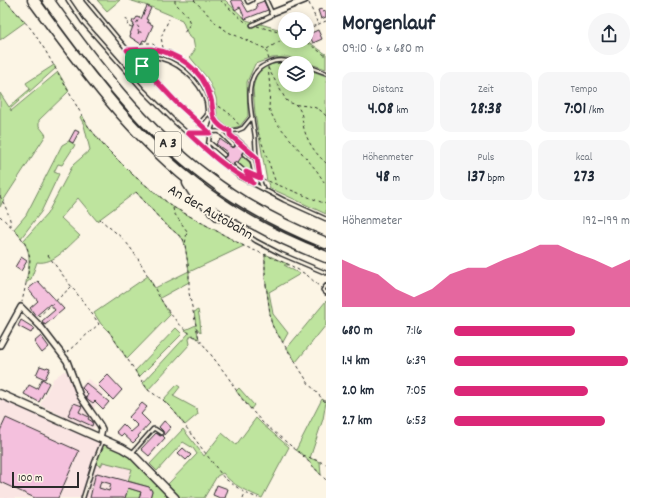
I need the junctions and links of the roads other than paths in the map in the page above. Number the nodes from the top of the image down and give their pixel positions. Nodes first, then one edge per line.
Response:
1 (34, 0) edge
2 (48, 0) edge
3 (68, 0) edge
4 (86, 0) edge
5 (247, 0) edge
6 (252, 0) edge
7 (266, 0) edge
8 (306, 0) edge
9 (272, 13) junction
10 (252, 24) road end
11 (127, 50) junction
12 (278, 61) edge
13 (142, 66) junction
14 (314, 69) edge
15 (326, 73) edge
16 (207, 112) junction
17 (252, 117) junction
18 (215, 119) junction
19 (199, 124) junction
20 (220, 132) junction
21 (188, 133) junction
22 (210, 133) junction
23 (230, 133) junction
24 (209, 142) junction
25 (233, 145) dead end
26 (211, 154) junction
27 (244, 154) dead end
28 (224, 155) dead end
29 (257, 158) junction
30 (236, 164) dead end
31 (246, 172) junction
32 (184, 176) junction
33 (255, 176) junction
34 (260, 178) junction
35 (253, 183) junction
36 (264, 190) junction
37 (219, 216) joint
38 (326, 219) edge
39 (326, 243) edge
40 (326, 257) edge
41 (326, 274) edge
42 (326, 286) edge
43 (326, 293) edge
44 (0, 345) edge
45 (0, 394) edge
46 (161, 433) dead end
47 (102, 439) junction
48 (132, 454) junction
49 (83, 498) edge
50 (175, 498) edge

1 - 32 highway, A 3
2 - 39 highway, A 3
3 - 21 lane
4 - 11 lane
5 - 6 lane
7 - 9 lane
8 - 9 street
9 - 10 lane
11 - 13 lane
11 - 18 lane
12 - 17 lane
13 - 16 lane
13 - 19 lane
14 - 15 lane
16 - 18 lane
16 - 19 lane
17 - 23 lane
17 - 29 lane
18 - 22 lane
18 - 23 lane
19 - 22 lane
20 - 22 lane
20 - 23 lane
20 - 25 lane
21 - 22 lane
21 - 26 lane
22 - 24 lane
23 - 29 lane
24 - 26 lane
24 - 28 lane
26 - 35 lane
27 - 33 lane
29 - 34 lane
30 - 31 lane
31 - 33 lane
31 - 35 lane
32 - 37 highway
32 - 40 highway, A 3
33 - 34 lane
34 - 36 lane
35 - 36 lane
36 - 38 lane
37 - 41 lane
42 - 43 lane
44 - 47 street
45 - 47 street
46 - 48 lane
47 - 48 street
47 - 49 lane
48 - 50 street

